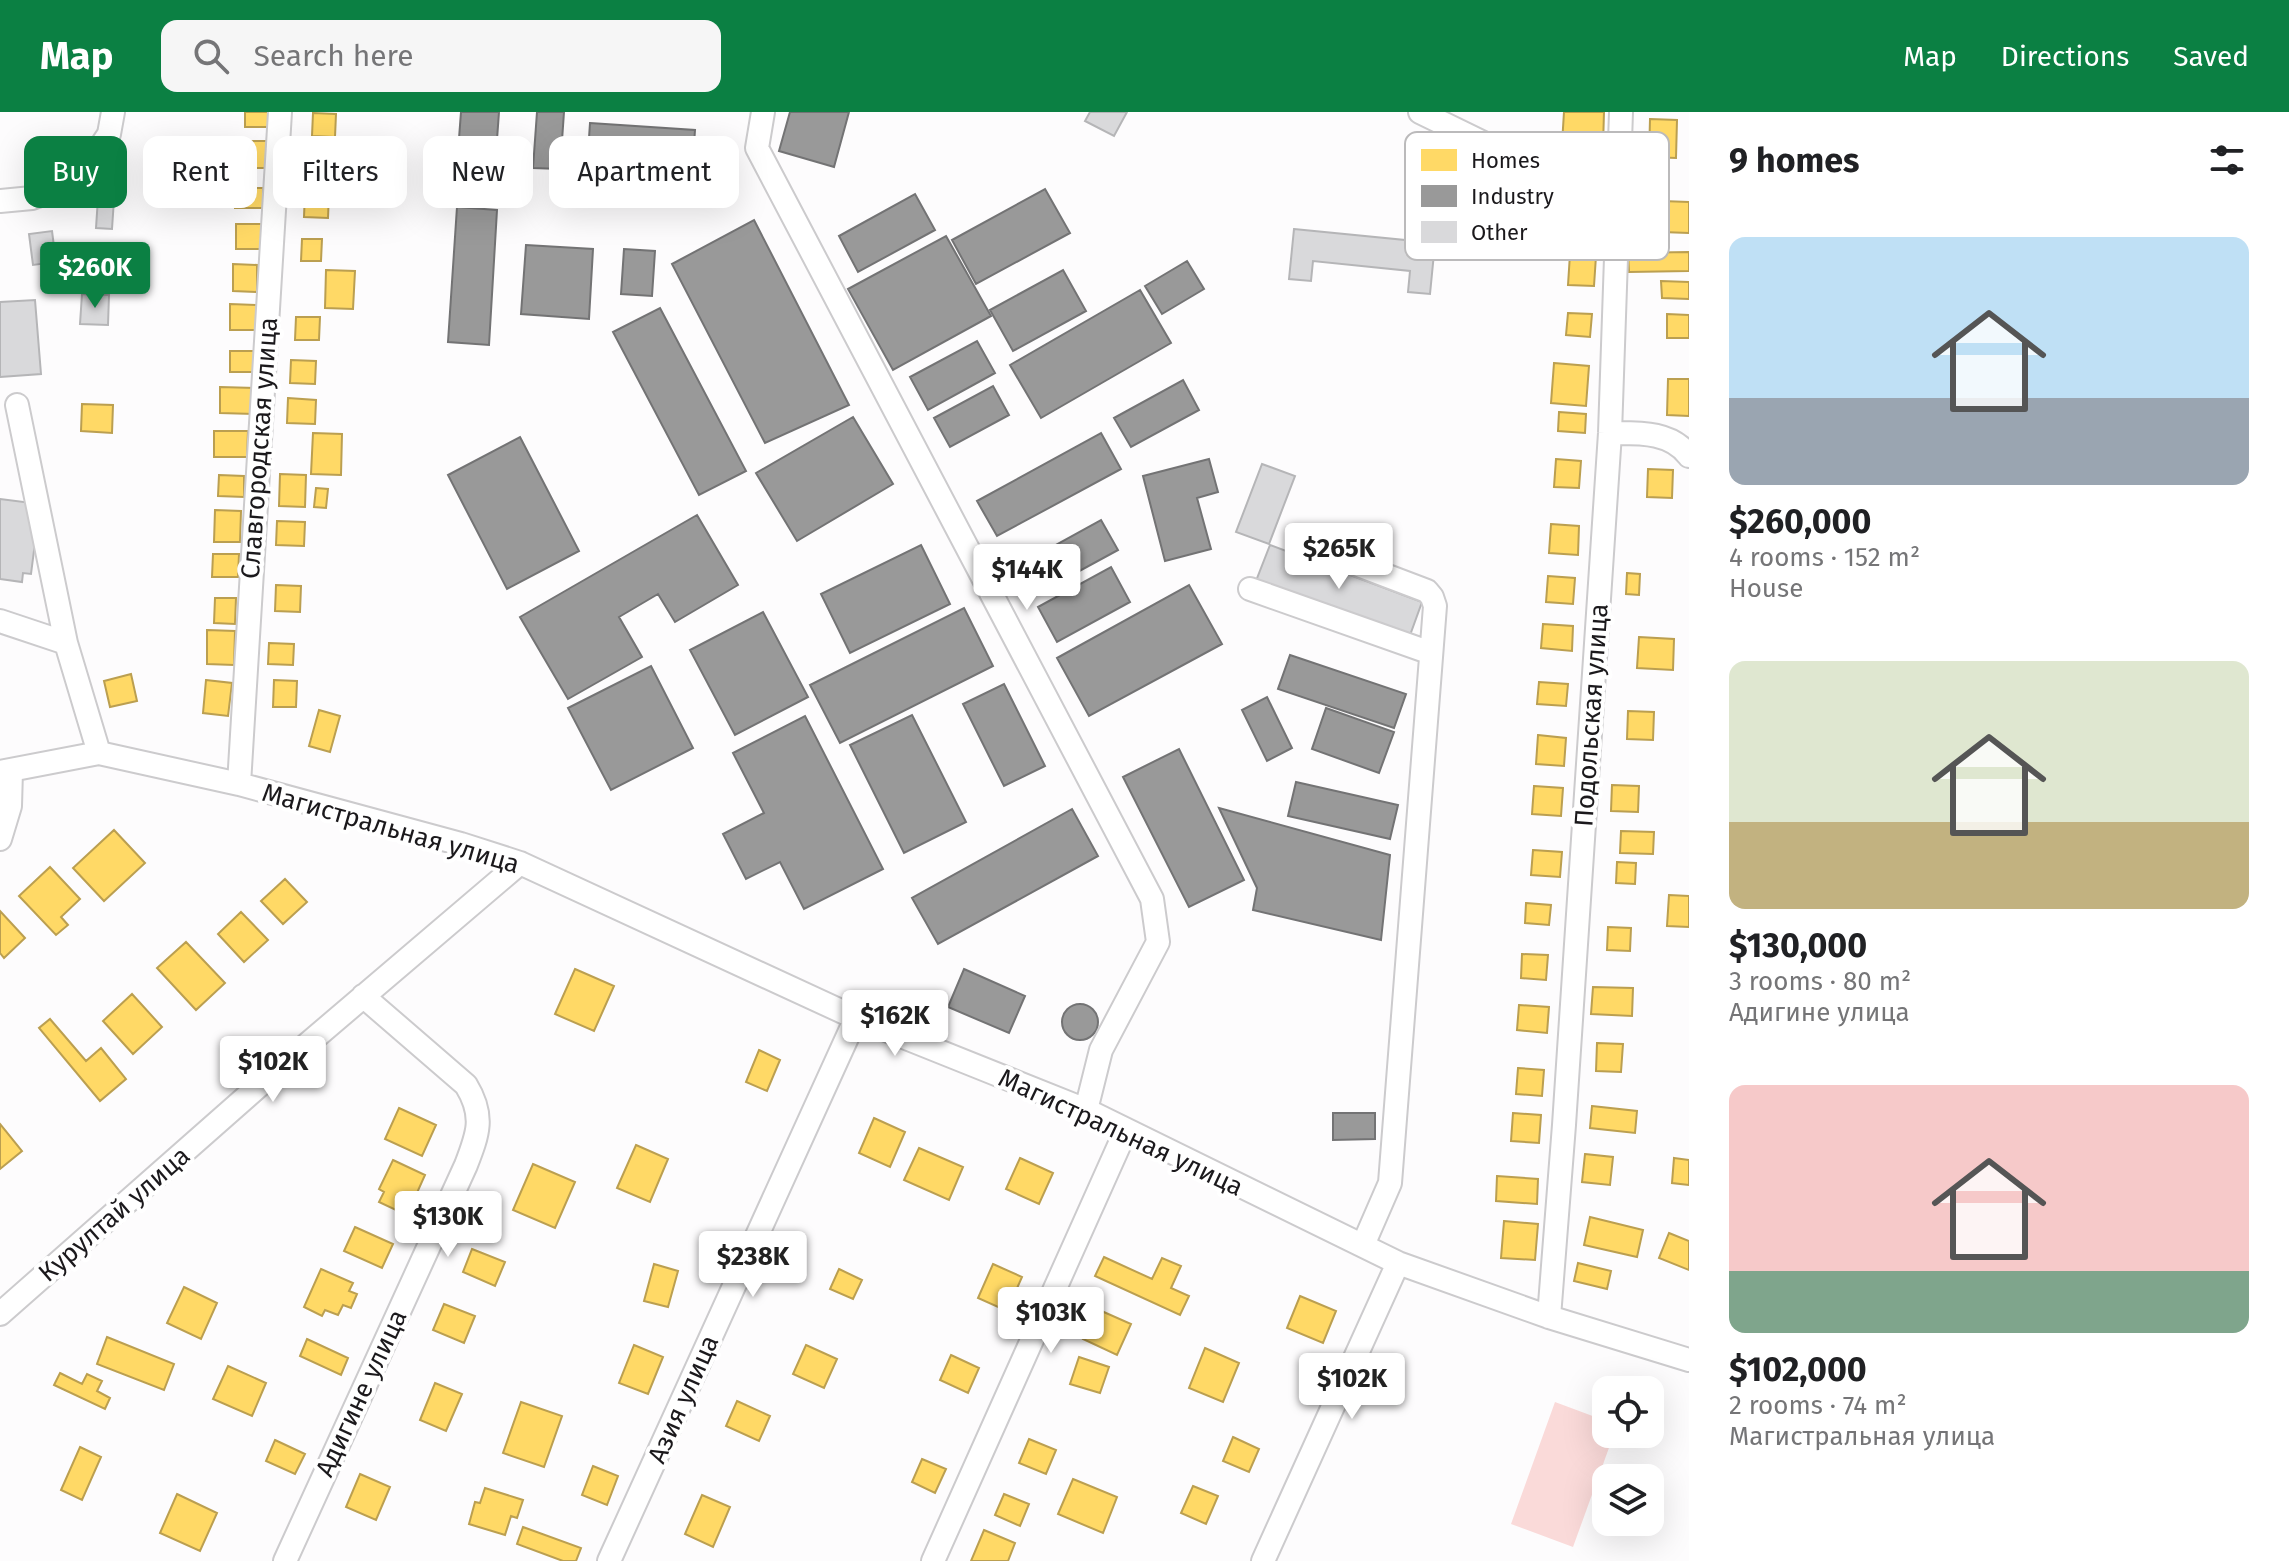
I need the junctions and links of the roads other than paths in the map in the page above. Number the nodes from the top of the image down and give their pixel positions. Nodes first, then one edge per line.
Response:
1 (113, 112) edge
2 (280, 112) edge
3 (763, 112) edge
4 (1420, 112) edge
5 (1621, 112) edge
6 (1461, 132) edge
7 (1620, 132) edge
8 (0, 201) edge
9 (1616, 260) edge
10 (17, 405) dead end
11 (1610, 433) junction
12 (1689, 456) edge
13 (1311, 547) dead end
14 (1250, 589) dead end
15 (0, 621) edge
16 (66, 643) junction
17 (1431, 653) junction
18 (99, 753) junction
19 (6, 772) edge
20 (239, 784) junction
21 (0, 839) edge
22 (520, 863) junction
23 (363, 996) junction
24 (856, 1018) junction
25 (1086, 1110) junction
26 (1126, 1130) junction
27 (1363, 1245) junction
28 (1398, 1263) junction
29 (0, 1314) edge
30 (1549, 1317) junction
31 (1689, 1360) edge
32 (285, 1561) edge
33 (609, 1561) edge
34 (933, 1561) edge
35 (1263, 1561) edge

1 - 8 street
2 - 20 street, Славгородская улица
3 - 25 street
4 - 6 street
5 - 7 street, Подольская улица
9 - 11 street, Подольская улица
10 - 16 street
11 - 12 street
11 - 30 street, Подольская улица
13 - 17 street
14 - 17 street
15 - 16 street
16 - 18 street
17 - 27 street
18 - 19 street
18 - 20 street, Магистральная улица
19 - 21 street
20 - 22 street, Магистральная улица
22 - 23 street, Курултай улица
22 - 24 street, Магистральная улица
23 - 29 street, Курултай улица
23 - 32 street, Адигине улица
24 - 25 street, Магистральная улица
24 - 33 street, Азия улица
25 - 26 street, Магистральная улица
26 - 27 street, Магистральная улица
26 - 34 street
27 - 28 street, Магистральная улица
28 - 30 street, Магистральная улица
28 - 35 street
30 - 31 street, Магистральная улица

